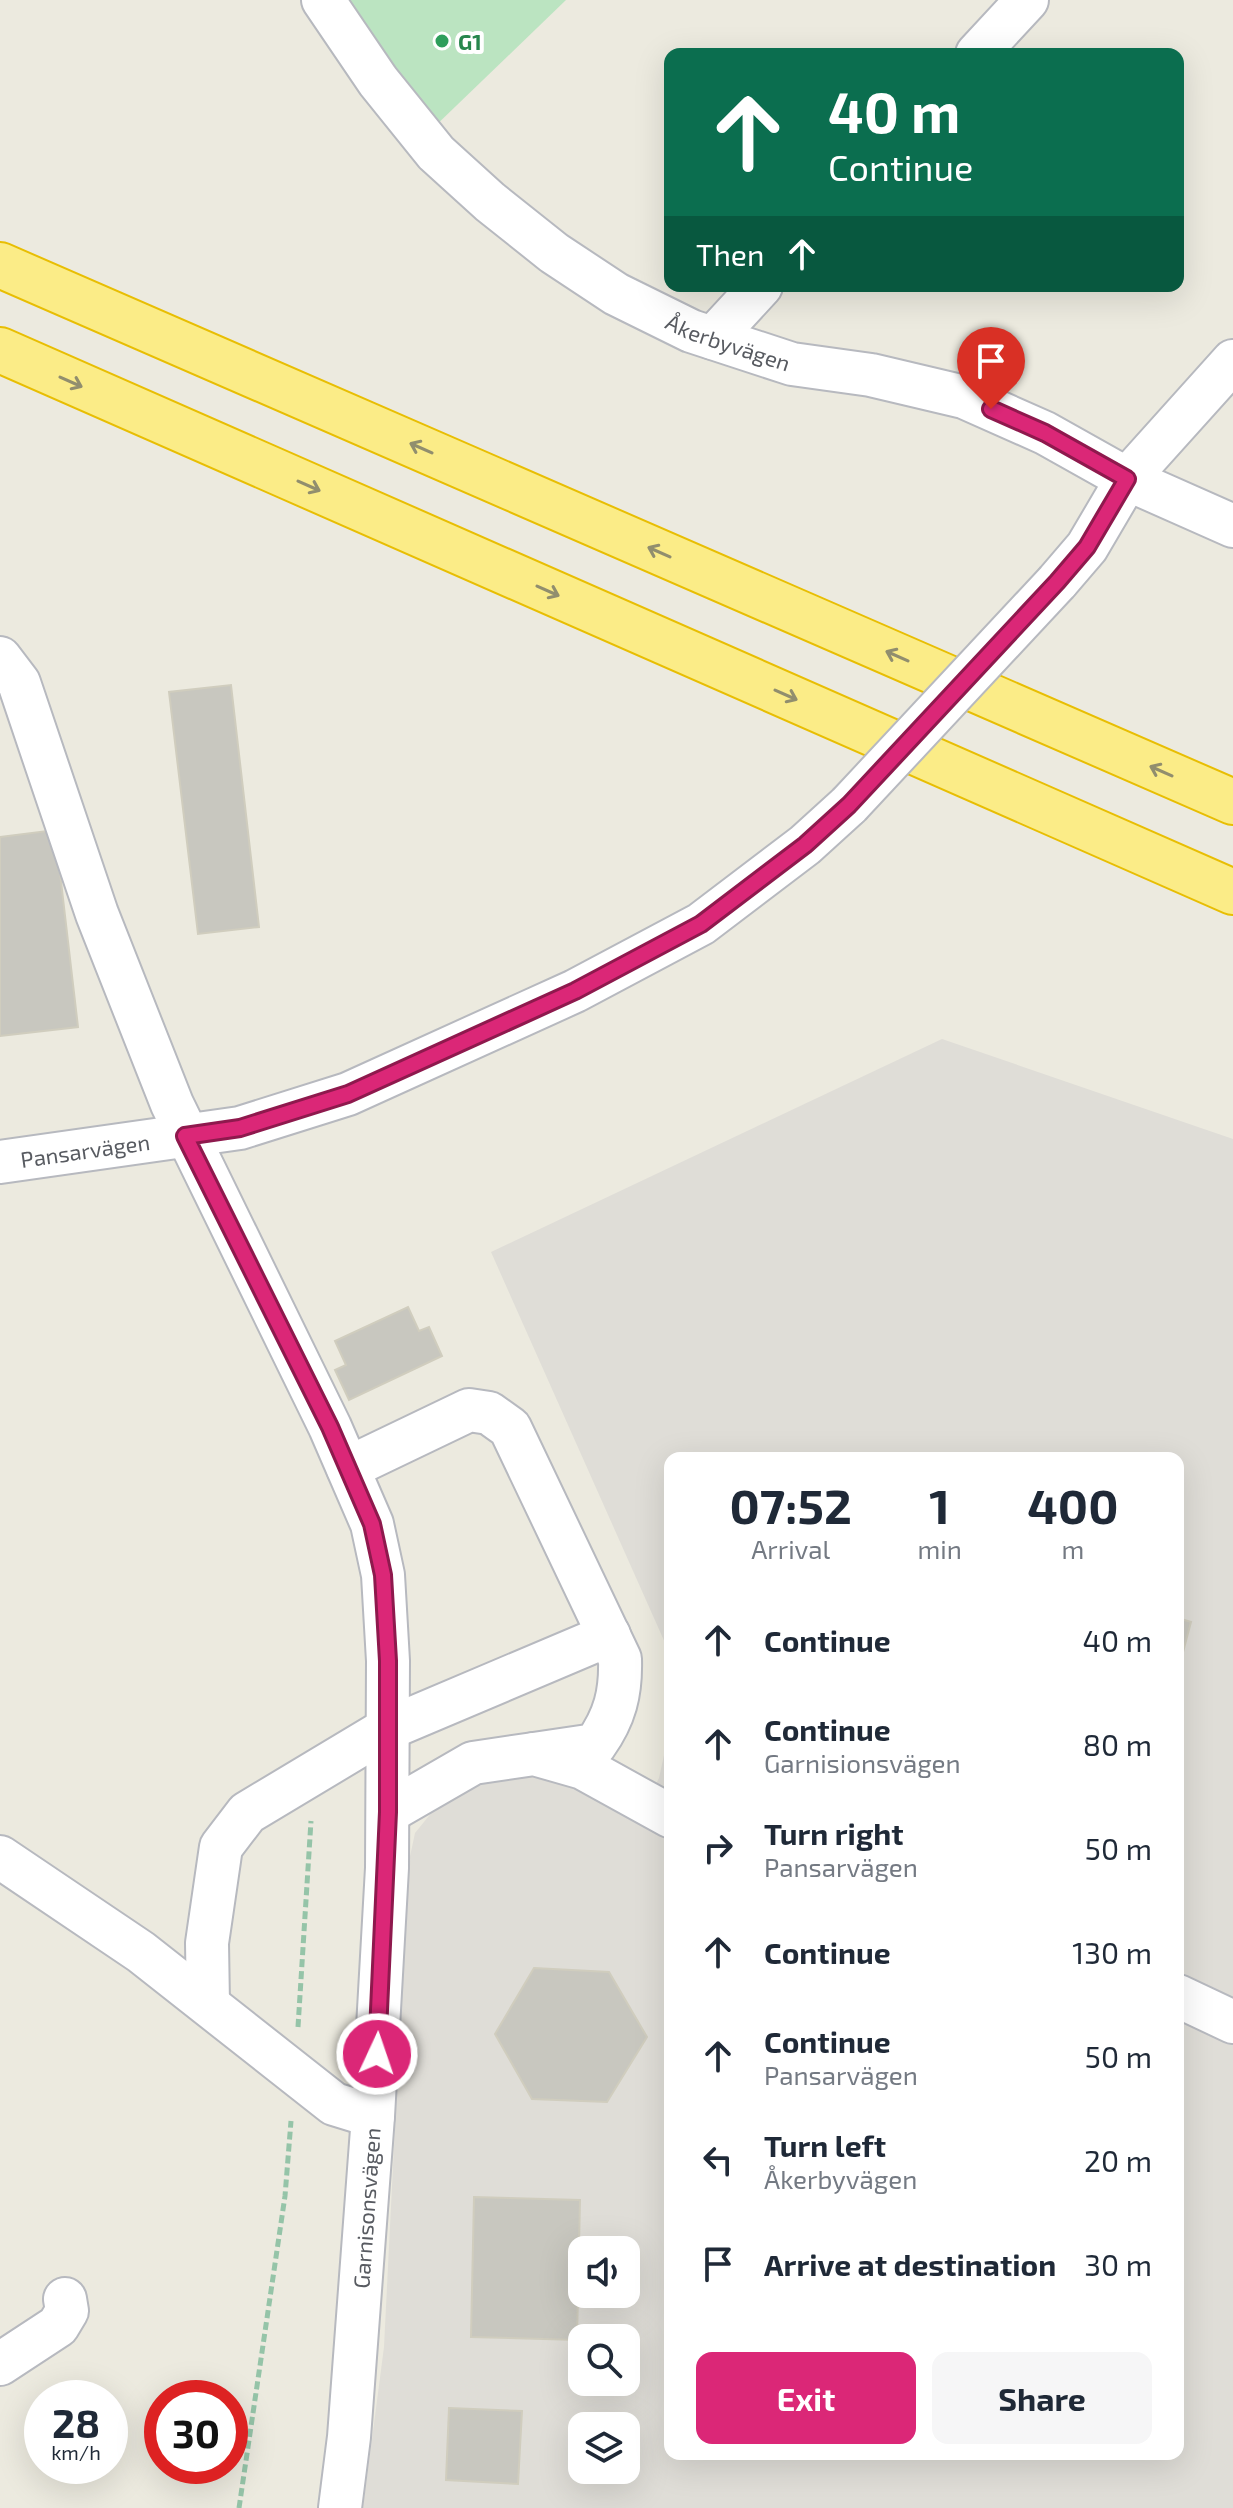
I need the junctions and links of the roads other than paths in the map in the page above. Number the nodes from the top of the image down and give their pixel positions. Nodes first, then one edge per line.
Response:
1 (323, 0) edge
2 (1027, 0) edge
3 (983, 48) edge
4 (0, 265) edge
5 (755, 292) edge
6 (713, 338) junction
7 (0, 350) edge
8 (1233, 361) edge
9 (1127, 479) junction
10 (1233, 526) edge
11 (0, 658) edge
12 (1233, 802) edge
13 (1233, 892) edge
14 (185, 1136) junction
15 (0, 1162) edge
16 (348, 1468) junction
17 (609, 1635) junction
18 (387, 1729) junction
19 (534, 1754) junction
20 (388, 1812) junction
21 (664, 1813) edge
22 (0, 1857) edge
23 (1184, 1999) edge
24 (208, 2004) junction
25 (1233, 2022) edge
26 (373, 2116) junction
27 (65, 2299) dead end
28 (0, 2364) edge
29 (340, 2508) edge

1 - 6 street, Åkerbyvägen
2 - 3 street
12 -> 4 highway
5 - 6 street
6 - 9 street, Åkerbyvägen
7 -> 13 highway
8 - 9 street
9 - 10 street, Åkerbyvägen
9 - 14 street, Pansarvägen, bridge
11 - 14 street, Garnisonsvägen
14 - 15 street, Pansarvägen
14 - 16 street, Garnisonsvägen
16 - 17 street
16 - 18 street, Garnisonsvägen
17 - 18 street
17 - 19 street
18 - 20 street, Garnisonsvägen
18 - 24 street
19 - 20 street
19 - 21 street
20 - 26 street, Garnisonsvägen
22 - 24 street
23 - 25 street
24 - 26 street
26 - 29 street, Garnisonsvägen
27 - 28 street

